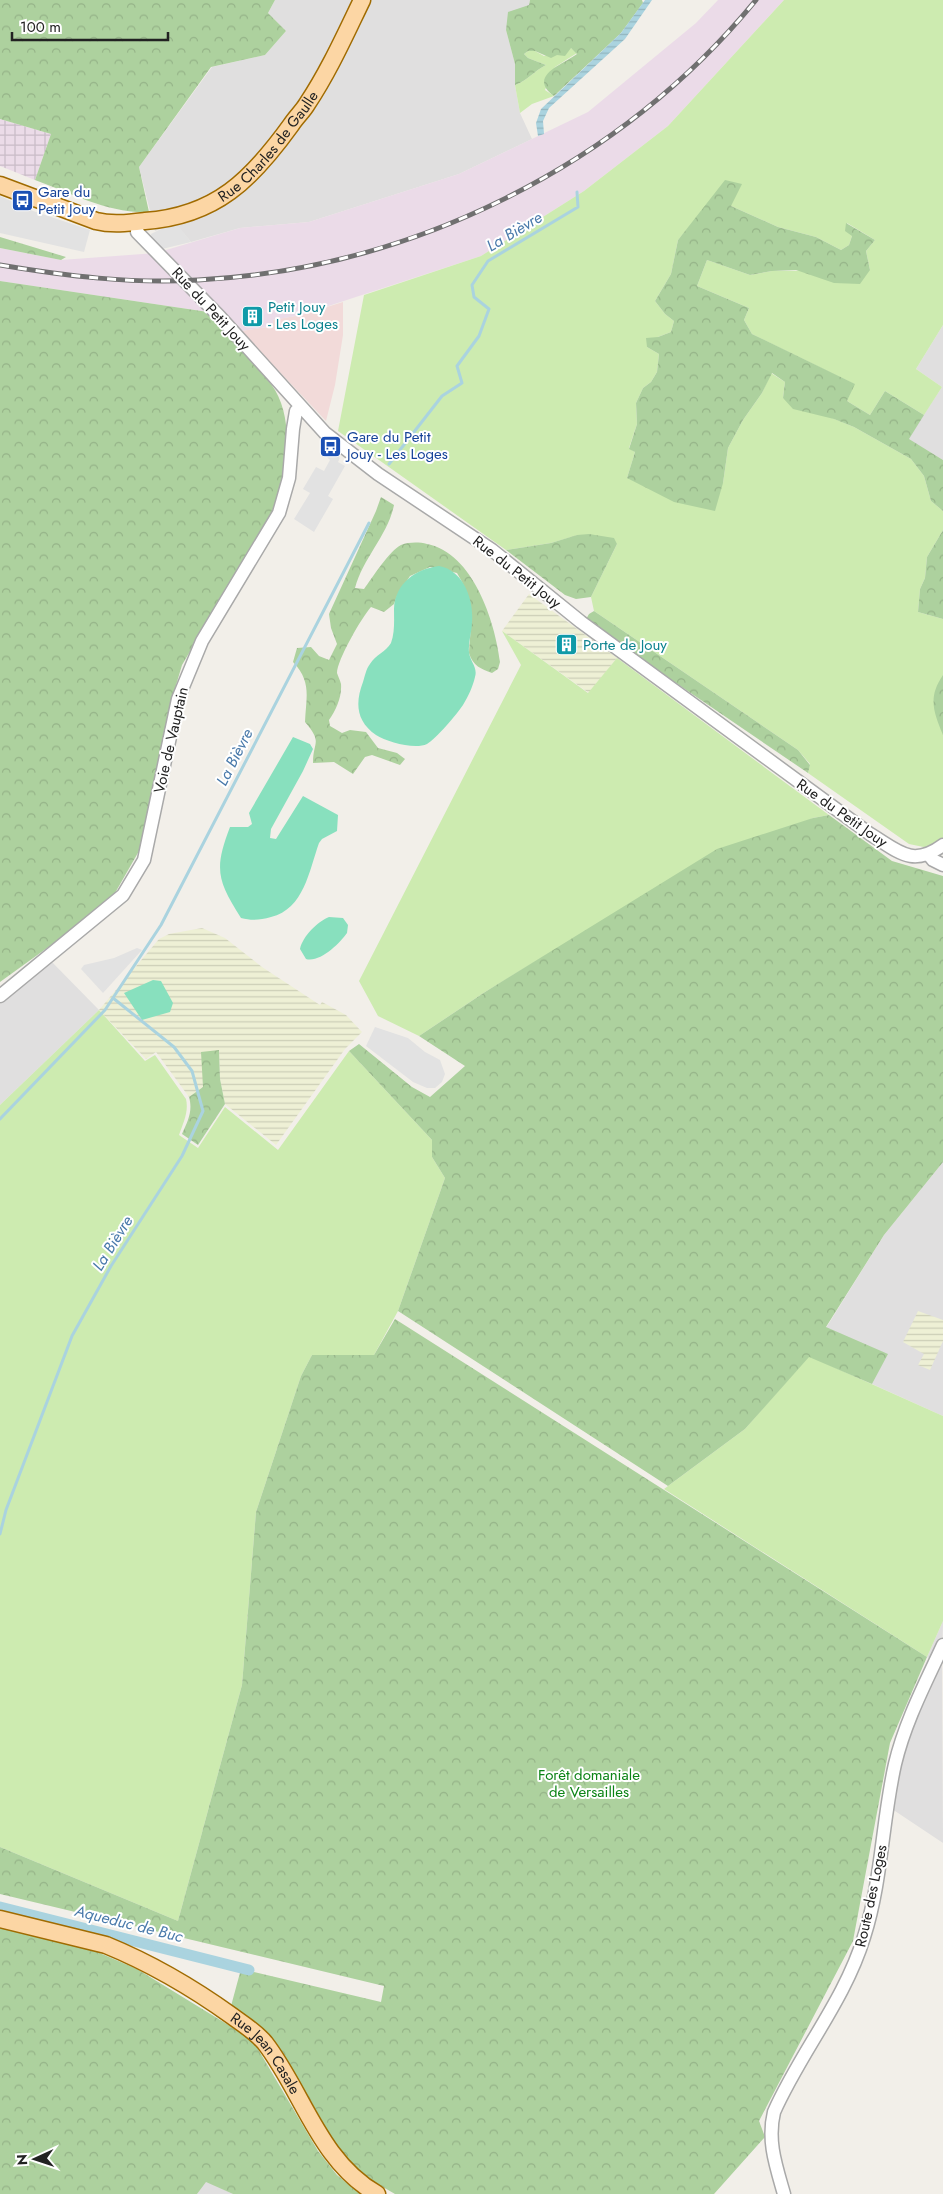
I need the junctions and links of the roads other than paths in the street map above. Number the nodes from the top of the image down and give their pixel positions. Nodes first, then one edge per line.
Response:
1 (362, 0) edge
2 (0, 175) edge
3 (0, 185) edge
4 (121, 222) junction
5 (138, 222) junction
6 (301, 407) junction
7 (943, 845) edge
8 (929, 855) junction
9 (943, 865) edge
10 (0, 996) edge
11 (943, 1645) edge
12 (0, 1918) edge
13 (377, 2194) edge
14 (784, 2194) edge

1 - 5 main road, Rue Charles de Gaulle
2 - 4 main road, Rue Charles de Gaulle
3 - 4 main road, Rue Charles de Gaulle
4 - 5 main road, Rue Charles de Gaulle
5 - 6 street, Rue du Petit Jouy
6 - 8 street, Rue du Petit Jouy
6 - 10 street, Voie de Vauptain
7 - 8 street
8 - 9 street
11 - 14 street, Route des Loges
12 - 13 main road, Rue Jean Casale

